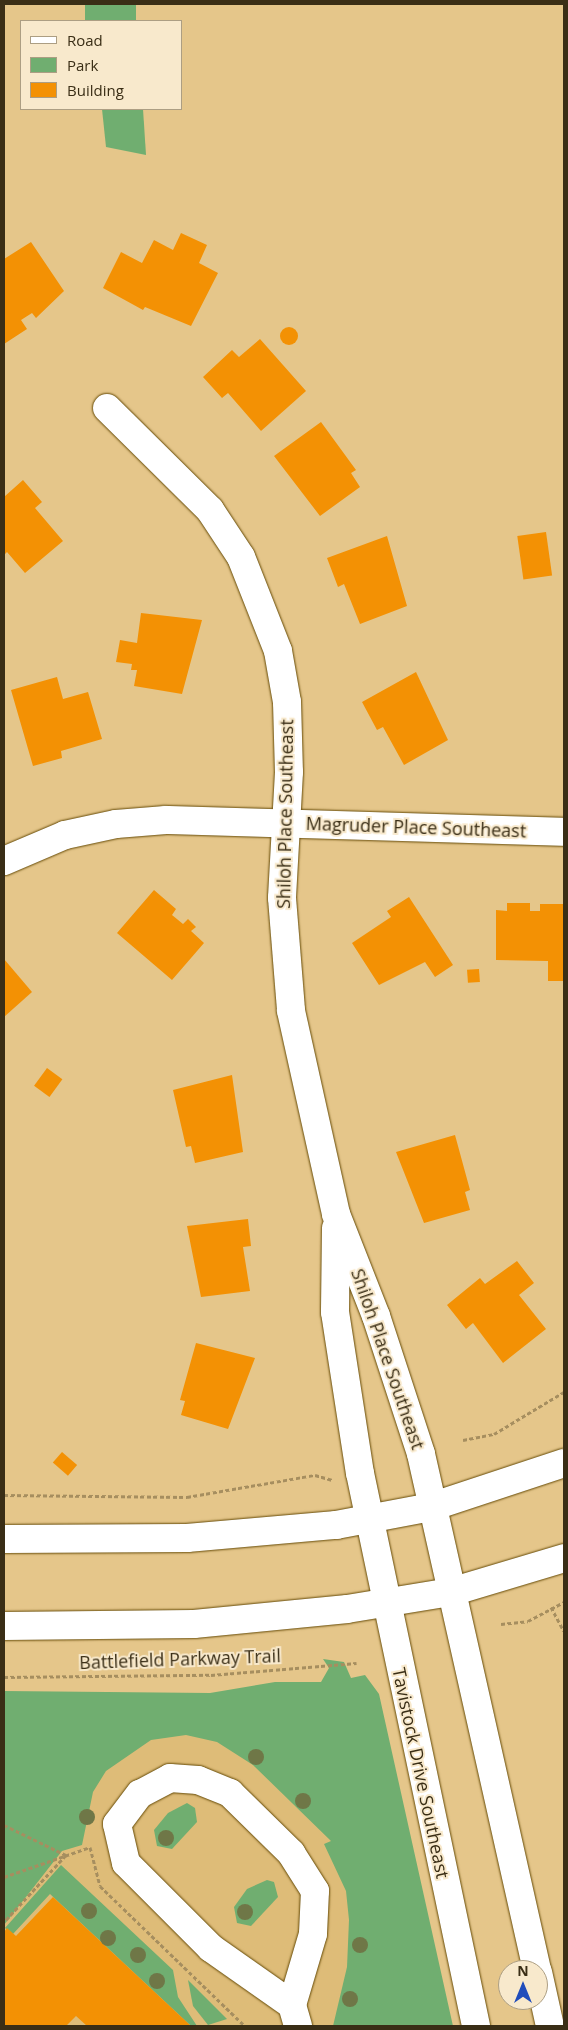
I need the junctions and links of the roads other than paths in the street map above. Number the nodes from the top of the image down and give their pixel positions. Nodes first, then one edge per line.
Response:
1 (106, 408) dead end
2 (286, 823) junction
3 (564, 832) edge
4 (4, 861) edge
5 (336, 1214) junction
6 (564, 1463) edge
7 (431, 1507) junction
8 (368, 1519) junction
9 (4, 1540) edge
10 (564, 1558) edge
11 (451, 1592) junction
12 (385, 1604) junction
13 (4, 1626) edge
14 (535, 1960) edge
15 (547, 2010) edge
16 (295, 2016) edge
17 (476, 2026) edge
18 (550, 2026) edge

1 - 2 street, Shiloh Place Southeast
2 - 3 street, Magruder Place Southeast
2 - 4 street, Magruder Place Southeast
2 - 5 street, Shiloh Place Southeast
5 - 7 street, Shiloh Place Southeast
5 - 8 street, Shiloh Place Southeast
6 - 7 street
7 - 8 street
7 - 11 street
8 - 9 street
8 - 12 street, Tavistock Drive Southeast
10 - 11 street
11 - 12 street
11 - 14 street
12 - 13 street
12 - 17 street, Tavistock Drive Southeast
15 - 18 street
16 - 16 street

